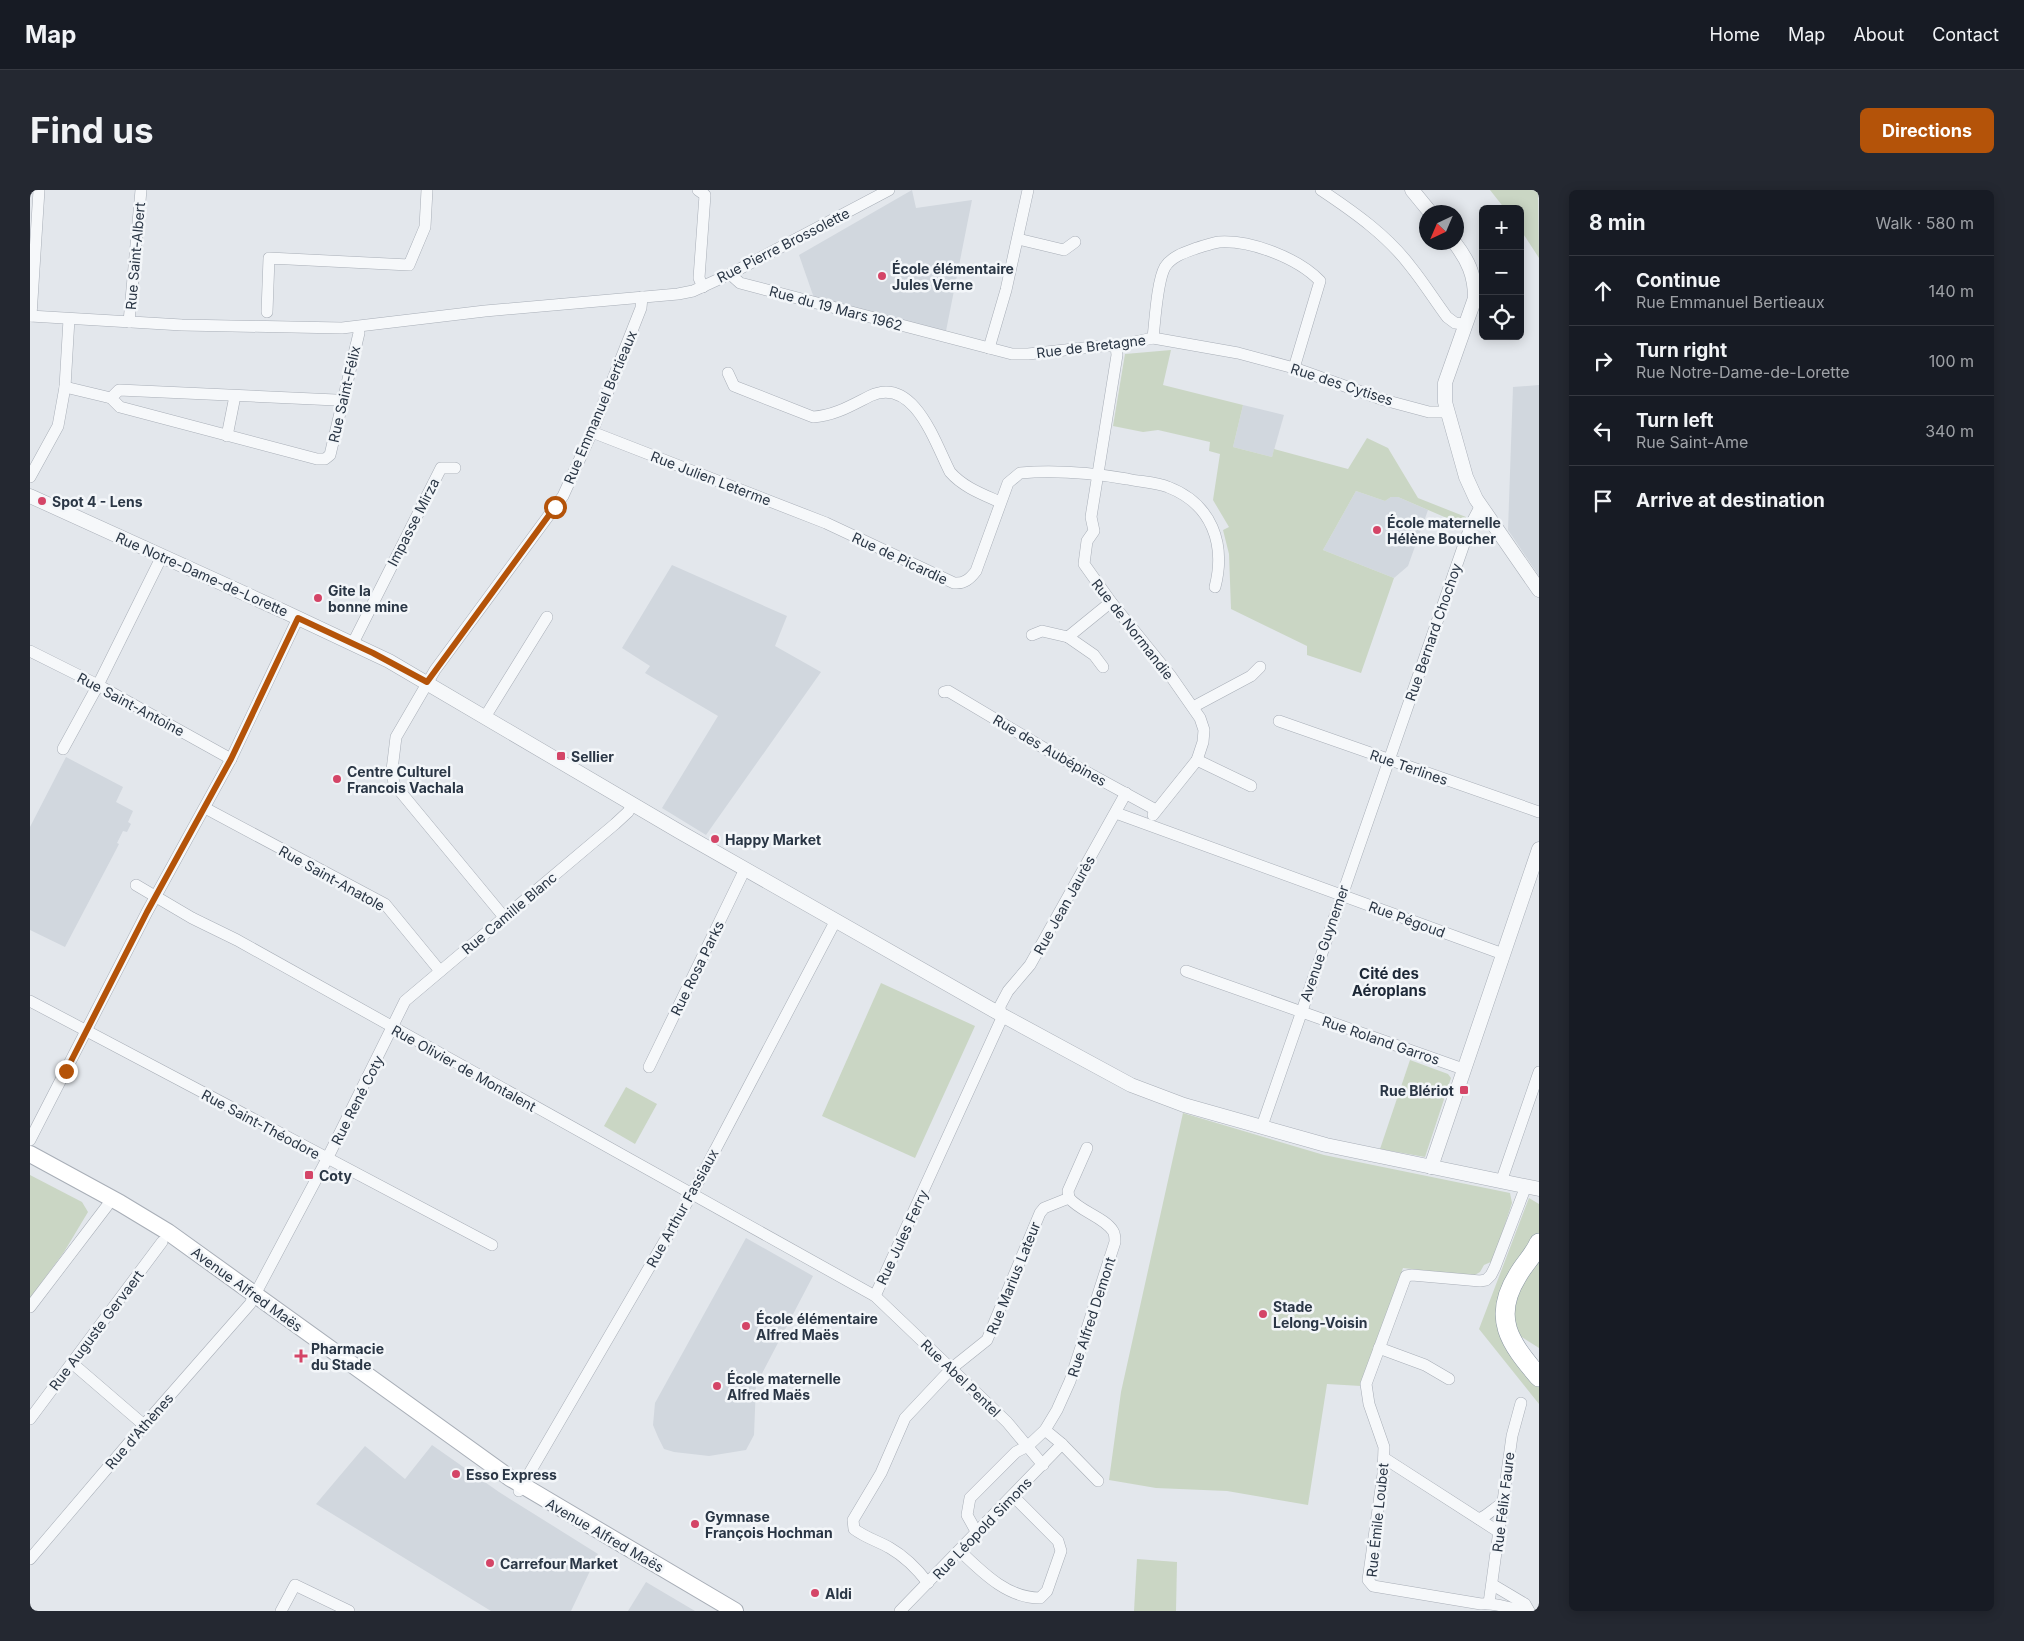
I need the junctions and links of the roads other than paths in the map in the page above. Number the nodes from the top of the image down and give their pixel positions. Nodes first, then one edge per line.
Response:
1 (39, 190) edge
2 (141, 190) edge
3 (427, 190) edge
4 (889, 190) edge
5 (1028, 190) edge
6 (1322, 190) edge
7 (1412, 190) edge
8 (703, 192) edge
9 (1424, 205) edge
10 (1018, 238) junction
11 (1075, 242) dead end
12 (1459, 250) edge
13 (730, 274) junction
14 (703, 286) junction
15 (642, 297) junction
16 (267, 312) dead end
17 (31, 316) edge
18 (69, 319) junction
19 (129, 322) junction
20 (1464, 324) junction
21 (358, 327) junction
22 (945, 336) joint
23 (1153, 338) junction
24 (1116, 346) junction
25 (989, 348) junction
26 (1238, 352) joint
27 (1294, 368) junction
28 (728, 374) dead end
29 (65, 387) junction
30 (235, 396) junction
31 (111, 398) junction
32 (342, 402) junction
33 (1447, 412) junction
34 (592, 432) junction
35 (227, 436) junction
36 (455, 468) dead end
37 (1098, 474) junction
38 (30, 477) edge
39 (30, 496) edge
40 (1000, 502) junction
41 (1480, 507) junction
42 (830, 525) joint
43 (162, 556) junction
44 (1215, 587) dead end
45 (1539, 590) edge
46 (1111, 602) junction
47 (547, 617) dead end
48 (298, 618) junction
49 (1032, 635) dead end
50 (1068, 637) junction
51 (353, 643) junction
52 (30, 651) edge
53 (1103, 667) dead end
54 (1260, 667) dead end
55 (427, 682) junction
56 (98, 685) junction
57 (944, 692) dead end
58 (1193, 707) junction
59 (484, 718) junction
60 (1279, 721) dead end
61 (63, 750) dead end
62 (231, 759) junction
63 (1388, 759) junction
64 (1197, 760) junction
65 (1252, 786) dead end
66 (1126, 793) junction
67 (632, 805) junction
68 (205, 808) junction
69 (1156, 810) junction
70 (1539, 812) edge
71 (1116, 813) junction
72 (1149, 825) junction
73 (1539, 850) edge
74 (745, 869) junction
75 (1535, 876) edge
76 (136, 885) dead end
77 (156, 896) junction
78 (1341, 896) junction
79 (504, 917) junction
80 (836, 920) junction
81 (1503, 954) junction
82 (440, 971) junction
83 (1186, 971) dead end
84 (30, 1001) edge
85 (1300, 1012) junction
86 (1000, 1014) junction
87 (392, 1027) junction
88 (87, 1032) junction
89 (649, 1067) dead end
90 (1463, 1069) junction
91 (1539, 1072) edge
92 (1262, 1126) junction
93 (30, 1140) edge
94 (1087, 1148) dead end
95 (30, 1154) edge
96 (327, 1159) junction
97 (30, 1164) edge
98 (1431, 1167) junction
99 (1501, 1182) junction
100 (1532, 1188) edge
101 (692, 1194) junction
102 (1069, 1198) junction
103 (107, 1206) junction
104 (162, 1242) junction
105 (492, 1245) dead end
106 (1538, 1247) edge
107 (875, 1296) junction
108 (253, 1299) junction
109 (30, 1307) edge
110 (1511, 1338) junction
111 (1378, 1348) junction
112 (1539, 1355) edge
113 (72, 1363) junction
114 (952, 1368) junction
115 (1539, 1377) edge
116 (1449, 1378) dead end
117 (1521, 1403) dead end
118 (30, 1419) edge
119 (144, 1425) junction
120 (1044, 1430) junction
121 (1062, 1444) junction
122 (1028, 1446) junction
123 (1384, 1458) junction
124 (1043, 1465) junction
125 (1397, 1466) junction
126 (1383, 1474) junction
127 (1098, 1481) dead end
128 (520, 1488) junction
129 (1013, 1496) junction
130 (1503, 1503) junction
131 (1479, 1519) junction
132 (1499, 1532) junction
133 (977, 1533) junction
134 (960, 1551) junction
135 (30, 1560) edge
136 (928, 1583) junction
137 (1493, 1585) junction
138 (1489, 1603) junction
139 (1529, 1610) edge
140 (281, 1611) edge
141 (349, 1611) edge
142 (715, 1611) edge
143 (735, 1611) edge
144 (900, 1611) edge

1 - 17 street
2 - 19 street, Rue Saint-Albert
3 - 16 street
4 - 13 street, Rue Pierre Brossolette
5 - 10 street
6 - 20 street
7 - 9 street
8 - 14 street
10 - 11 street
10 - 25 street
12 - 20 street
13 - 14 street, Rue Pierre Brossolette
13 - 22 street, Rue du 19 Mars 1962
14 - 15 street, Rue Pierre Brossolette
15 - 21 street, Rue Pierre Brossolette
15 - 34 street, Rue Emmanuel Bertieaux
17 - 18 street, Rue Pierre Brossolette
18 - 19 street, Rue Pierre Brossolette
18 - 29 street
19 - 21 street, Rue Pierre Brossolette
20 - 33 street
21 - 32 street, Rue Saint-Félix
22 - 25 street, Rue de Bretagne
23 - 24 street, Rue de Bretagne
23 - 26 street, Rue de Bretagne
23 - 27 street
24 - 25 street, Rue de Bretagne
24 - 37 street, Rue de Normandie
26 - 27 street, Rue des Cytises
27 - 33 street, Rue des Cytises
28 - 40 street
29 - 31 street
29 - 38 street
30 - 31 street
30 - 32 street
30 - 35 street
31 - 35 street
32 - 35 street, Rue Saint-Félix
33 - 41 street
34 - 42 street, Rue Julien Leterme
34 - 55 street, Rue Emmanuel Bertieaux
36 - 51 street, Impasse Mirza
37 - 40 street, Rue de Picardie
37 - 44 street, Rue de Picardie
37 - 46 street, Rue de Normandie
39 - 43 street, Rue Notre-Dame-de-Lorette
40 - 42 street, Rue de Picardie
41 - 45 street
41 - 63 street, Rue Bernard Chochoy
43 - 48 street, Rue Notre-Dame-de-Lorette
43 - 56 street
46 - 50 street
46 - 58 street, Rue de Normandie
47 - 59 street
48 - 51 street, Rue Notre-Dame-de-Lorette
48 - 62 street
49 - 50 street
50 - 53 street
51 - 55 street, Rue Notre-Dame-de-Lorette
52 - 56 street, Rue Saint-Antoine
54 - 58 street
55 - 59 street, Rue Notre-Dame-de-Lorette
55 - 79 street, Rue Emmanuel Bertieaux
56 - 61 street
56 - 62 street, Rue Saint-Antoine
57 - 66 street, Rue des Aubépines
58 - 64 street, Rue de Normandie
59 - 67 street, Rue Notre-Dame-de-Lorette
60 - 63 street, Rue Terlines
62 - 68 street
63 - 70 street, Rue Terlines
63 - 78 street, Avenue Guynemer
64 - 65 street
64 - 69 street
66 - 69 street, Rue des Aubépines
66 - 71 street, Rue Jean Jaurès
67 - 74 street, Rue Notre-Dame-de-Lorette
67 - 79 street, Rue Camille Blanc
68 - 77 street
68 - 82 street, Rue Saint-Anatole
69 - 72 street
71 - 72 street, Rue Pégoud
71 - 86 street, Rue Jean Jaurès
72 - 78 street, Rue Pégoud
73 - 75 street
74 - 80 street, Rue Notre-Dame-de-Lorette
74 - 89 street, Rue Rosa Parks
75 - 81 street
76 - 77 street, Rue Olivier de Montalent
77 - 87 street, Rue Olivier de Montalent
77 - 88 street
78 - 81 street, Rue Pégoud
78 - 85 street, Avenue Guynemer
79 - 82 street, Rue Camille Blanc
80 - 86 street, Rue Notre-Dame-de-Lorette
80 - 101 street, Rue Arthur Fassiaux
81 - 90 street
82 - 87 street, Rue Camille Blanc
83 - 85 street, Rue Roland Garros
84 - 88 street, Rue Saint-Théodore
85 - 90 street, Rue Roland Garros
85 - 92 street, Avenue Guynemer
86 - 92 street, Rue Notre-Dame-de-Lorette
86 - 107 street, Rue Jules Ferry
87 - 96 street, Rue René Coty
87 - 101 street, Rue Olivier de Montalent
88 - 93 street
88 - 96 street, Rue Saint-Théodore
90 - 98 street
91 - 99 street
92 - 98 street, Rue Notre-Dame-de-Lorette
94 - 102 street
95 - 108 main road, Avenue Alfred Maës
96 - 105 street, Rue Saint-Théodore
96 - 108 street, Rue René Coty
97 - 103 main road, Avenue Alfred Maës
98 - 99 street, Rue Notre-Dame-de-Lorette
99 - 100 street, Rue Notre-Dame-de-Lorette
100 - 111 street
101 - 107 street, Rue Jules Ferry
101 - 128 street, Rue Arthur Fassiaux
102 - 114 street, Rue Marius Lateur
102 - 120 street, Rue Alfred Demont
103 - 104 main road, Avenue Alfred Maës
103 - 109 street
104 - 108 main road, Avenue Alfred Maës
104 - 113 street, Rue Auguste Gervaert
106 - 110 highway
107 - 114 street, Rue Abel Pentel
108 - 119 street, Rue d'Athènes
108 - 128 main road, Avenue Alfred Maës
110 - 112 highway
110 - 115 highway
111 - 116 street
111 - 123 street, Rue Émile Loubet
113 - 118 street, Rue Auguste Gervaert
113 - 119 street
114 - 122 street, Rue Abel Pentel
114 - 136 street, Rue Marius Lateur
117 - 130 street, Rue Félix Faure
119 - 135 street, Rue d'Athènes
120 - 121 street
120 - 122 street, Rue Alfred Demont
121 - 124 street, Rue Léopold Simons
121 - 127 street
122 - 124 street, Rue Abel Pentel
122 - 133 street, Rue Alfred Demont
123 - 125 street
123 - 126 street, Rue Émile Loubet
124 - 129 street, Rue Léopold Simons
125 - 126 street
125 - 131 street
126 - 138 street, Rue Émile Loubet
128 - 142 main road, Avenue Alfred Maës
128 - 143 main road, Avenue Alfred Maës
129 - 133 street, Rue Léopold Simons
129 - 134 street
130 - 131 street
130 - 132 street, Rue Félix Faure
131 - 132 street
132 - 137 street, Rue Félix Faure
133 - 134 street, Rue Léopold Simons
134 - 136 street, Rue Léopold Simons
136 - 144 street, Rue Léopold Simons
137 - 138 street, Rue Félix Faure
137 - 139 street, Rue Émile Loubet
138 - 139 street, Rue Émile Loubet
140 - 141 street

